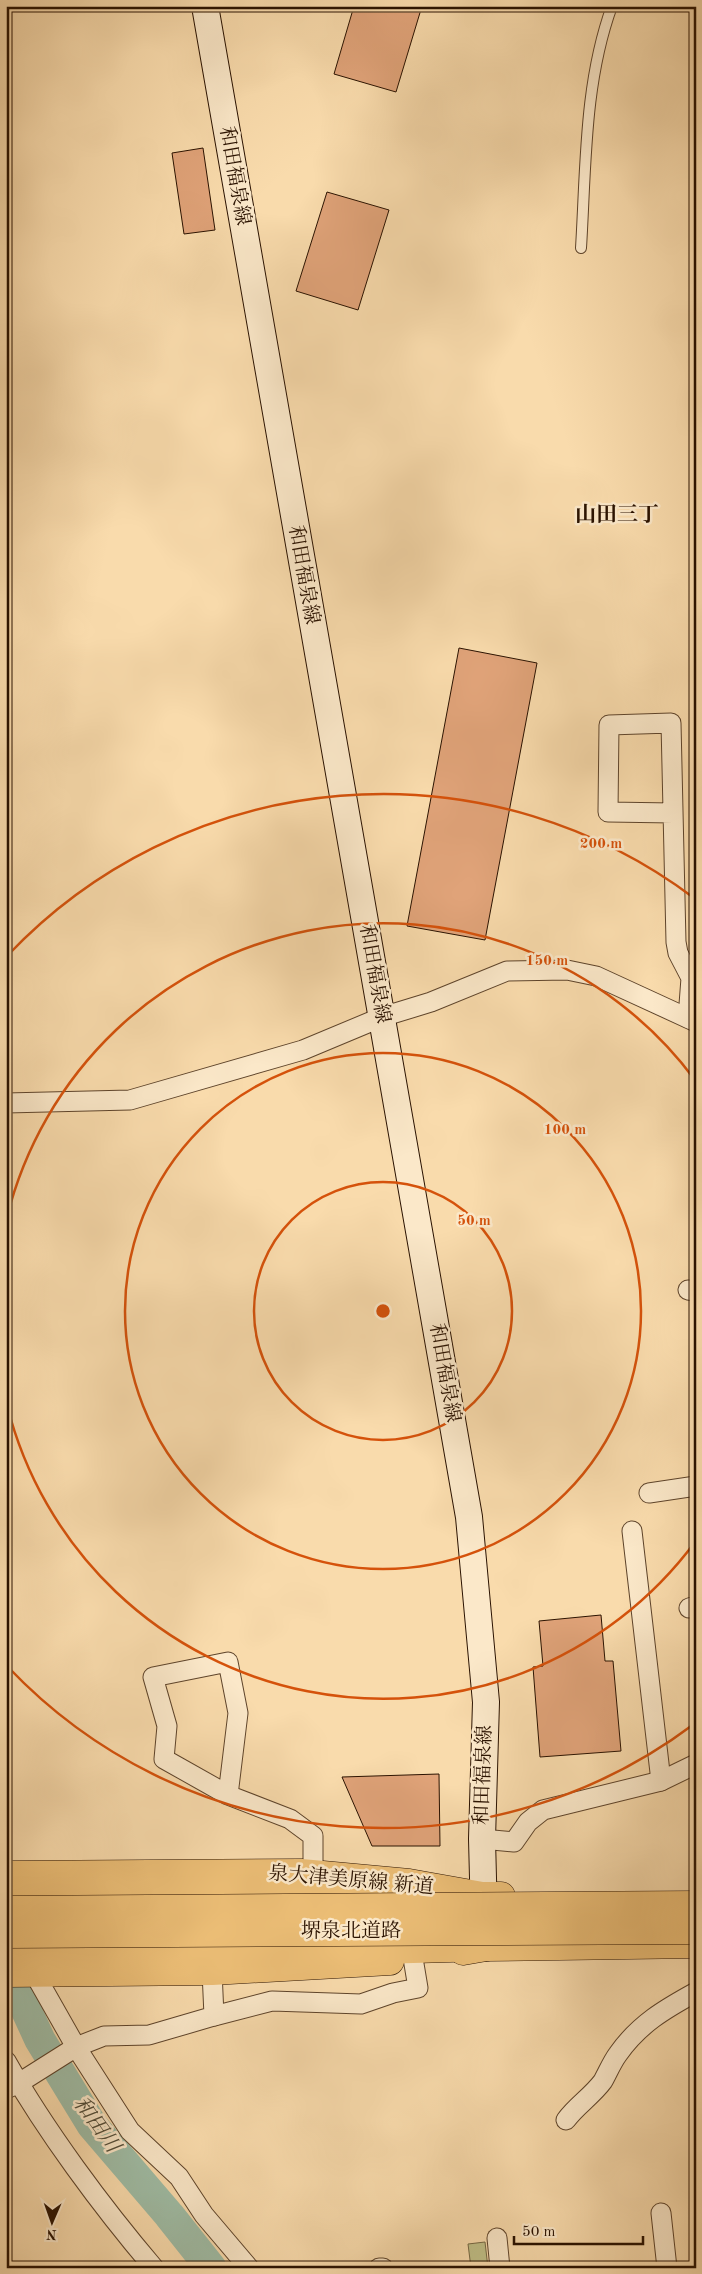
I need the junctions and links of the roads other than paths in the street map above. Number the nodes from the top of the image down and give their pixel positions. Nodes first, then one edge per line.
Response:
1 (204, 6) edge
2 (612, 6) edge
3 (581, 248) dead end
4 (673, 813) junction
5 (382, 1016) junction
6 (692, 1020) edge
7 (6, 1103) edge
8 (696, 1486) edge
9 (650, 1493) dead end
10 (632, 1531) dead end
11 (696, 1764) edge
12 (661, 1781) junction
13 (228, 1795) junction
14 (482, 1839) junction
15 (6, 1875) edge
16 (308, 1882) junction
17 (6, 1892) edge
18 (696, 1894) edge
19 (482, 1896) junction
20 (696, 1905) edge
21 (6, 1910) edge
22 (696, 1930) edge
23 (6, 1934) edge
24 (696, 1944) edge
25 (486, 1947) junction
26 (6, 1954) edge
27 (413, 1958) junction
28 (212, 1971) junction
29 (6, 1973) edge
30 (34, 1973) junction
31 (696, 1992) edge
32 (214, 2016) junction
33 (76, 2047) junction
34 (6, 2060) edge
35 (13, 2086) edge
36 (566, 2120) dead end
37 (661, 2213) dead end
38 (497, 2238) dead end
39 (154, 2268) edge
40 (249, 2268) edge
41 (379, 2268) edge
42 (383, 2268) edge
43 (500, 2268) edge
44 (668, 2268) edge

1 - 5 main road, 和田福泉線
2 - 3 lane
4 - 4 street
4 - 6 street
5 - 6 street
5 - 7 street
5 - 14 main road, 和田福泉線
8 - 9 street
10 - 12 street
11 - 12 street
12 - 14 street
13 - 13 street
13 - 16 street
14 - 19 main road, 和田福泉線
15 - 16 main road, 泉大津美原線 新道
16 - 17 main road
16 - 19 main road
18 - 19 main road
19 - 25 main road, 和田福泉線
20 - 21 main road, 堺泉北道路, bridge
22 - 23 main road, 堺泉北道路, bridge
24 - 25 main road
25 - 26 main road
25 - 27 main road
27 - 28 main road
27 - 32 street
28 - 30 main road
28 - 32 street
29 - 30 main road
30 - 33 street
31 - 36 street
32 - 33 street
33 - 35 street
33 - 40 street
34 - 35 street
35 - 39 street
37 - 44 street
38 - 43 street
41 - 42 street

